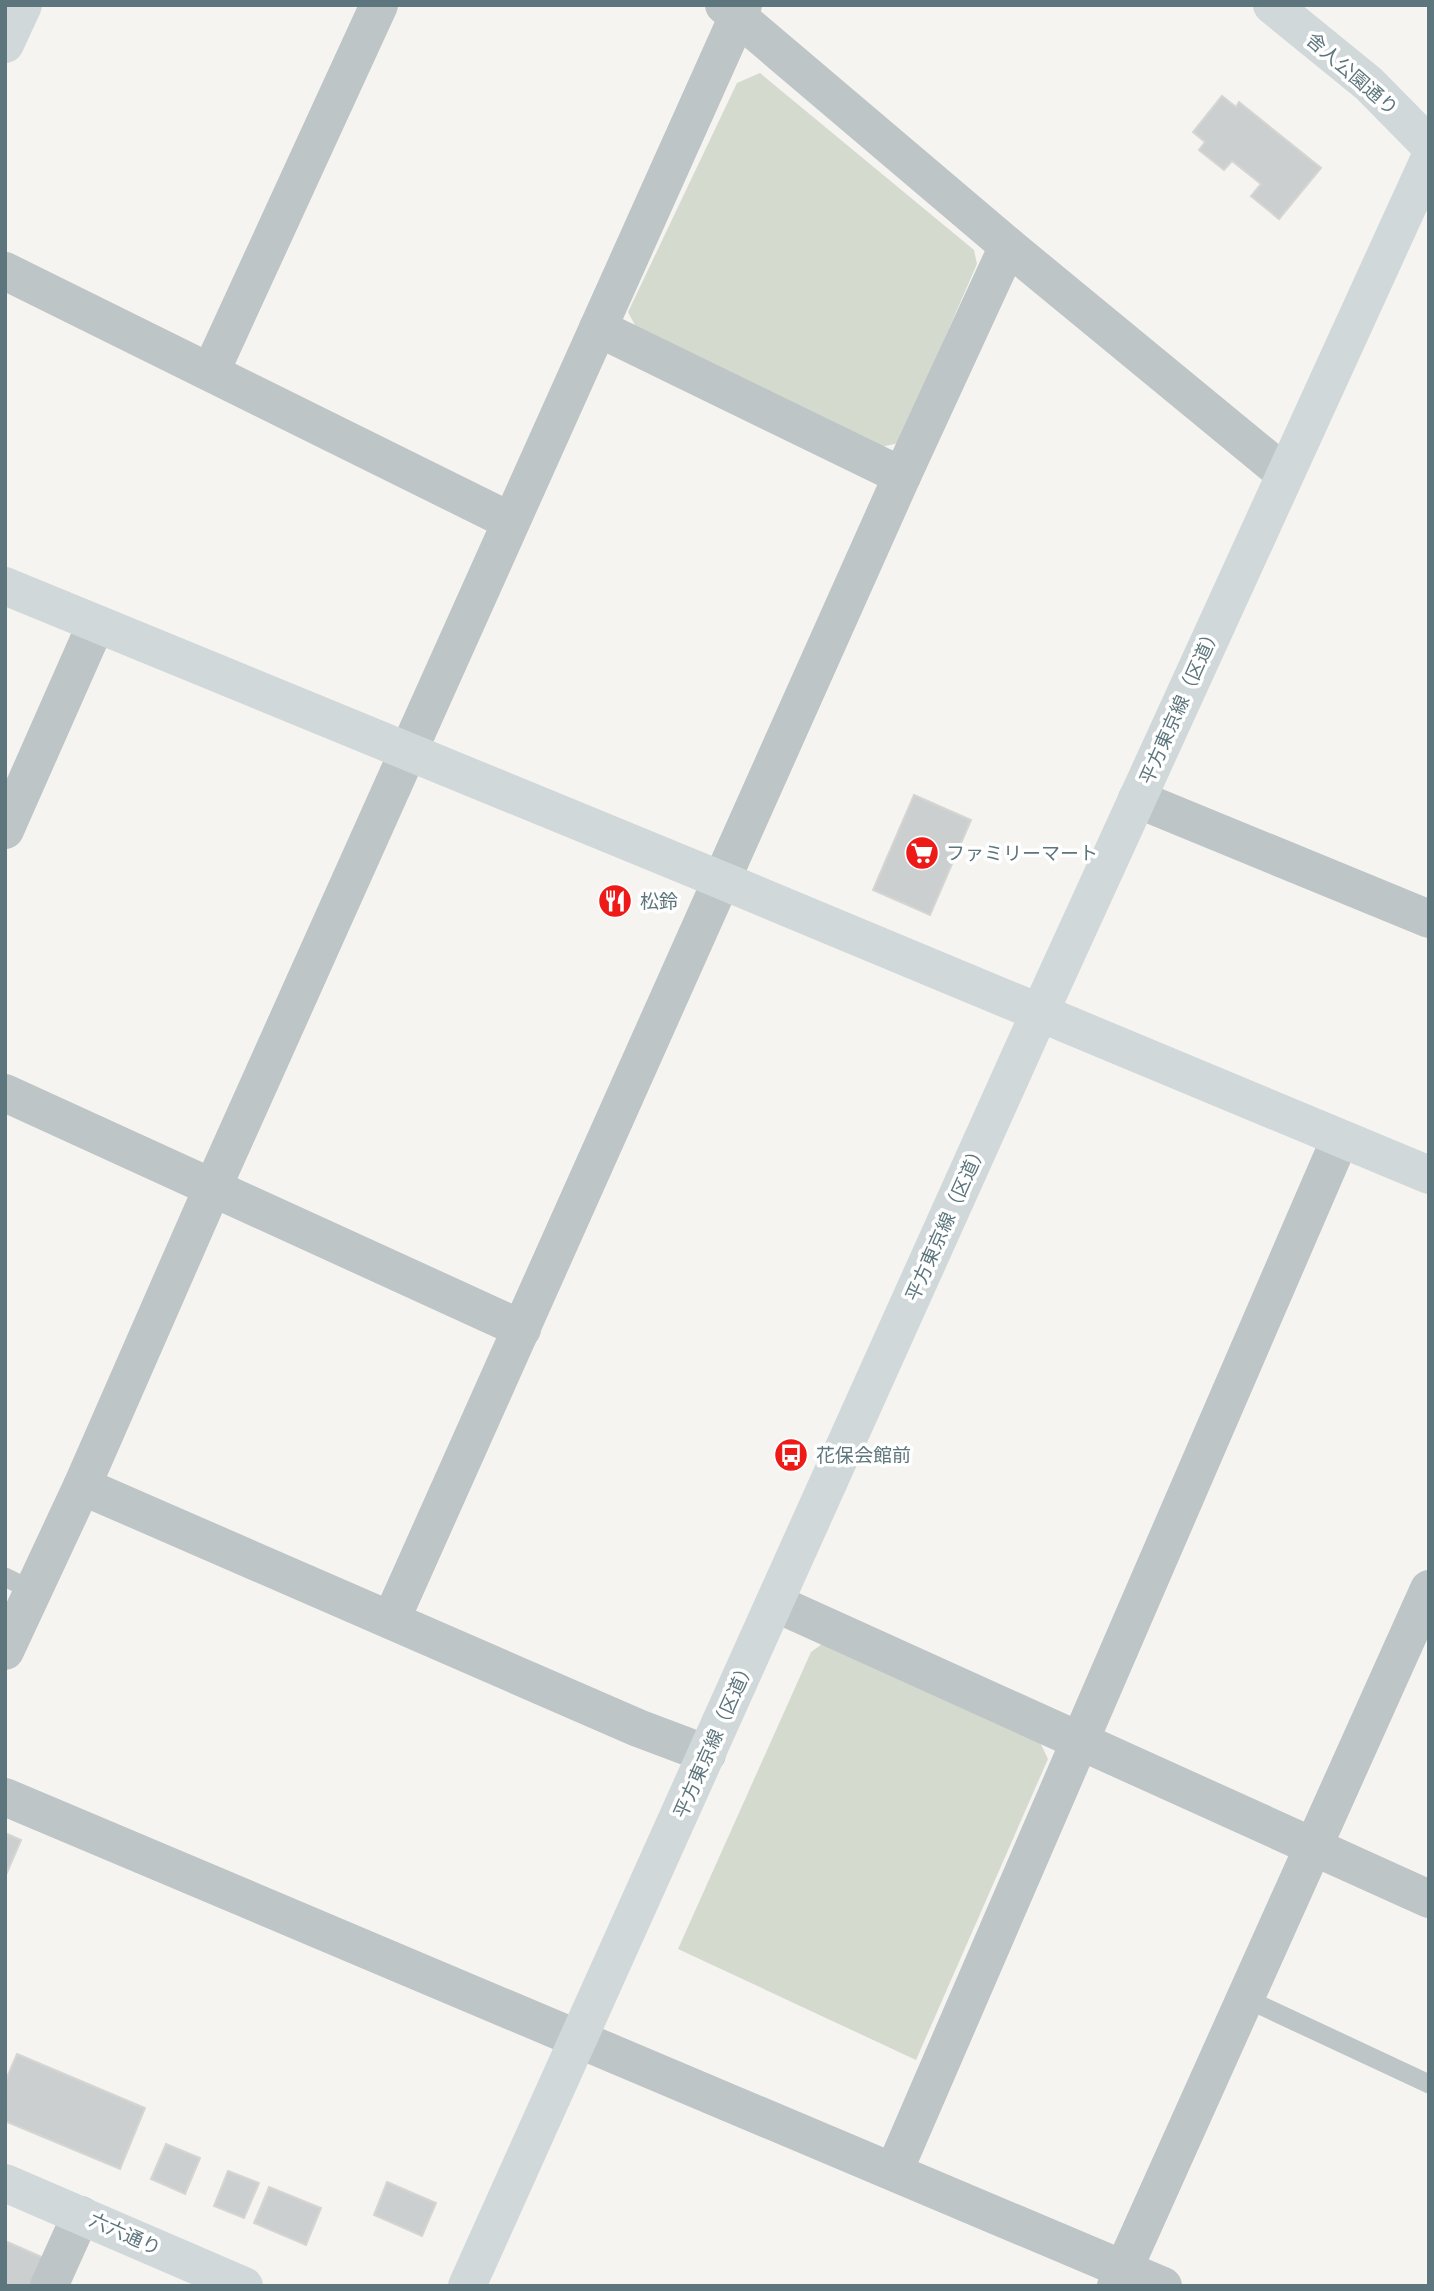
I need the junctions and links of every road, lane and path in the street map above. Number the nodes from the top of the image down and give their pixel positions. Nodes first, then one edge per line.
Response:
1 (23, 5) edge
2 (379, 5) edge
3 (1272, 5) edge
4 (735, 9) edge
5 (5, 44) edge
6 (1429, 145) edge
7 (1429, 160) edge
8 (1008, 246) junction
9 (5, 271) edge
10 (598, 328) junction
11 (211, 371) junction
12 (1285, 474) junction
13 (902, 476) junction
14 (510, 521) junction
15 (5, 586) edge
16 (96, 624) junction
17 (408, 752) junction
18 (1137, 799) junction
19 (5, 830) edge
20 (721, 880) junction
21 (1429, 919) edge
22 (1039, 1014) junction
23 (5, 1093) edge
24 (1339, 1139) junction
25 (1429, 1175) edge
26 (212, 1189) junction
27 (522, 1329) junction
28 (82, 1486) junction
29 (19, 1584) edge
30 (1429, 1589) edge
31 (775, 1604) junction
32 (391, 1620) junction
33 (5, 1651) edge
34 (1080, 1741) junction
35 (707, 1754) junction
36 (5, 1797) edge
37 (1312, 1847) junction
38 (1429, 1899) edge
39 (1245, 1998) junction
40 (578, 2038) junction
41 (1429, 2084) edge
42 (894, 2171) junction
43 (5, 2183) edge
44 (81, 2215) junction
45 (1120, 2277) edge
46 (49, 2286) edge
47 (244, 2286) edge
48 (467, 2286) edge
49 (1163, 2286) edge

1 - 5 main road
2 - 11 street
3 - 6 main road, 舎人公園通り
4 - 8 street
4 - 10 street
7 - 12 main road, 平方東京線（区道）
8 - 12 street
8 - 13 street
9 - 11 street
10 - 13 street
10 - 14 street
11 - 14 street
12 - 18 main road, 平方東京線（区道）
13 - 20 street
14 - 17 street
15 - 16 main road
16 - 17 main road
16 - 19 street
17 - 20 main road
17 - 26 street
18 - 21 street
18 - 22 main road, 平方東京線（区道）
20 - 22 main road
20 - 27 street
22 - 24 main road
22 - 31 main road, 平方東京線（区道）
23 - 26 street
24 - 25 main road
24 - 34 street
26 - 27 street
26 - 28 street
27 - 32 street
28 - 29 street
28 - 32 street
29 - 33 street
30 - 37 street
31 - 34 street
31 - 35 main road, 平方東京線（区道）
32 - 35 street
34 - 37 street
34 - 42 street
35 - 40 main road, 平方東京線（区道）
36 - 40 street
37 - 38 street
37 - 39 street
39 - 41 lane
39 - 45 street
40 - 42 street
40 - 48 main road, 平方東京線（区道）
42 - 45 street
43 - 44 main road, 六六通り
44 - 46 street
44 - 47 main road, 六六通り
45 - 49 street

